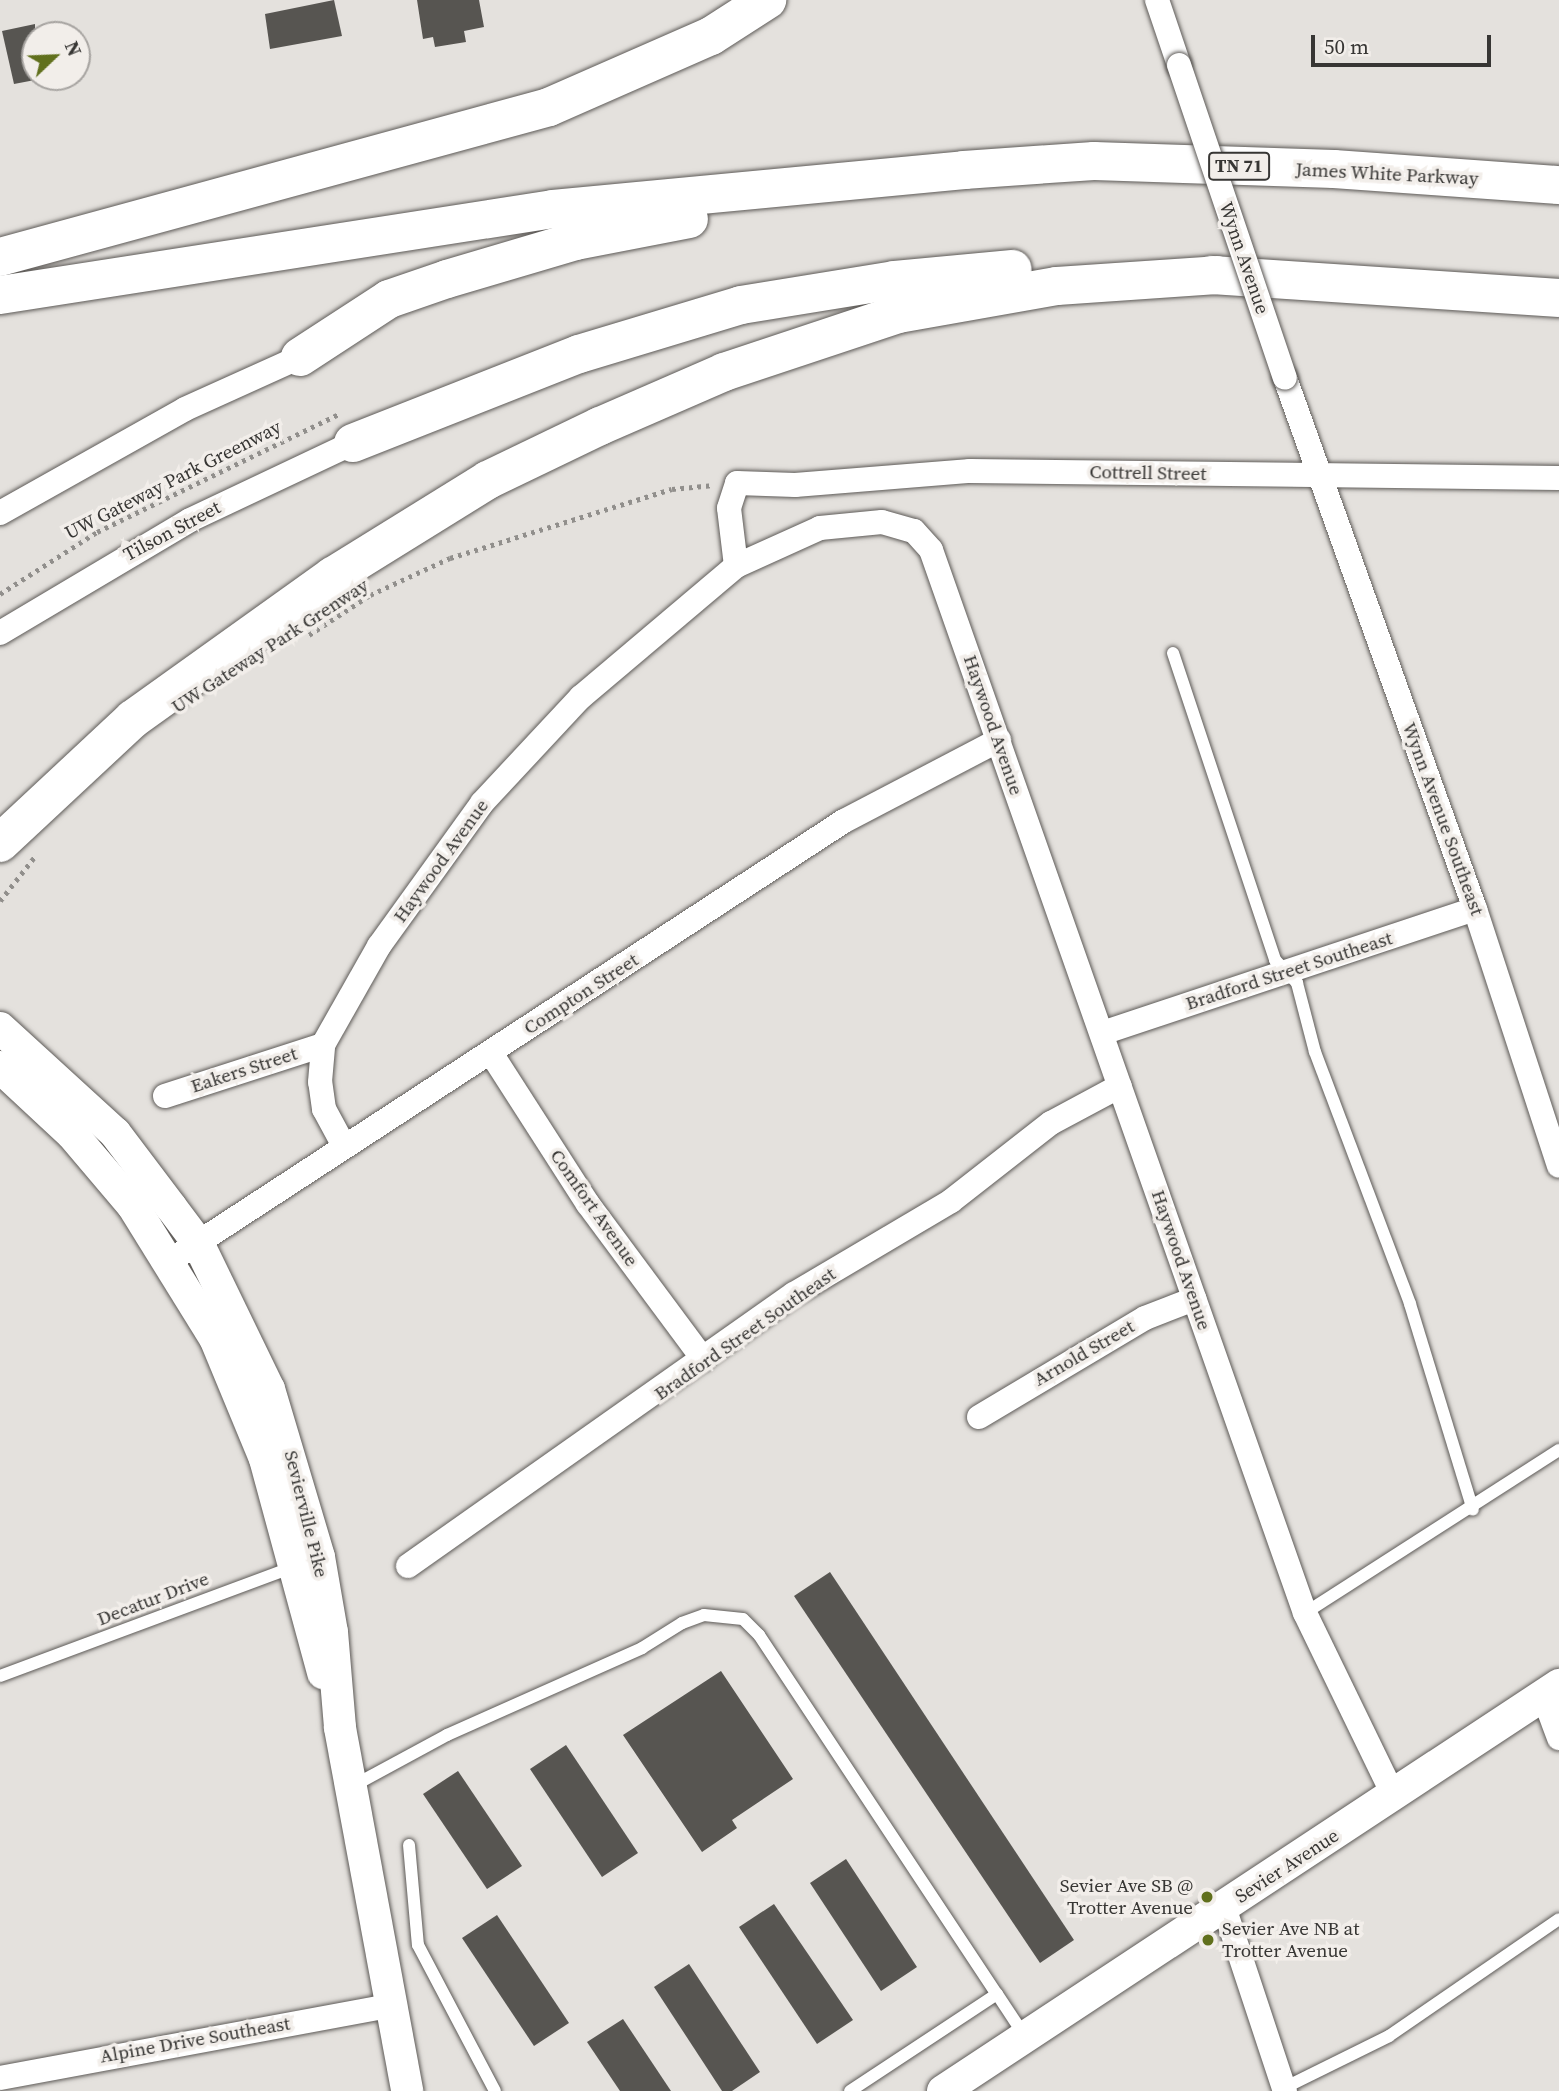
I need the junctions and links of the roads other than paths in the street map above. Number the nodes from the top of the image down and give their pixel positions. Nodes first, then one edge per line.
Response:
1 (767, 0) edge
2 (1157, 0) edge
3 (964, 170) junction
4 (1559, 185) edge
5 (0, 257) edge
6 (1217, 275) junction
7 (0, 295) edge
8 (1559, 298) edge
9 (300, 357) joint
10 (353, 425) joint
11 (1319, 475) junction
12 (1559, 478) edge
13 (0, 513) edge
14 (736, 566) junction
15 (0, 634) edge
16 (1173, 653) dead end
17 (999, 740) junction
18 (0, 843) edge
19 (1475, 909) junction
20 (1287, 971) junction
21 (0, 1028) edge
22 (1102, 1033) junction
23 (323, 1045) junction
24 (491, 1053) junction
25 (0, 1066) edge
26 (1120, 1086) junction
27 (165, 1096) dead end
28 (344, 1146) junction
29 (1559, 1167) edge
30 (198, 1244) junction
31 (170, 1261) junction
32 (1194, 1299) junction
33 (703, 1359) junction
34 (979, 1417) dead end
35 (1559, 1450) edge
36 (1473, 1510) junction
37 (306, 1562) junction
38 (408, 1566) dead end
39 (1306, 1613) junction
40 (0, 1676) edge
41 (1551, 1690) edge
42 (1559, 1738) edge
43 (350, 1788) junction
44 (1394, 1796) junction
45 (409, 1845) dead end
46 (1224, 1908) junction
47 (1559, 1919) edge
48 (998, 1994) junction
49 (390, 2006) junction
50 (1026, 2037) junction
51 (0, 2078) edge
52 (1285, 2089) edge
53 (407, 2091) edge
54 (495, 2091) edge
55 (850, 2091) edge
56 (943, 2091) edge

1 - 5 highway
2 - 11 street, Wynn Avenue, bridge
3 - 4 highway, James White Parkway / TN 71
3 - 7 highway
3 - 9 highway
6 - 8 highway
6 - 10 highway
6 - 18 highway
9 - 13 street
10 - 15 street, Tilson Street
11 - 12 street, Cottrell Street
11 - 14 street, Cottrell Street
11 - 19 street, Wynn Avenue Southeast
14 - 17 street, Haywood Avenue
14 - 23 street, Haywood Avenue
16 - 20 lane
17 - 22 street, Haywood Avenue
17 - 24 street, Compton Street
19 - 20 street, Bradford Street Southeast
19 - 29 street, Wynn Avenue Southeast
20 - 22 street, Bradford Street Southeast
20 - 36 lane
21 - 30 street, Sevierville Pike
22 - 26 street, Haywood Avenue
23 - 27 street, Eakers Street
23 - 28 street, Haywood Avenue
24 - 28 street, Compton Street
24 - 33 street, Comfort Avenue
25 - 31 street, Sevierville Pike
26 - 32 street, Haywood Avenue
26 - 33 street, Bradford Street Southeast
28 - 30 street, Compton Street
30 - 31 street, Compton Street
30 - 37 street, Sevierville Pike
31 - 37 street, Sevierville Pike
32 - 34 street, Arnold Street
32 - 39 street, Haywood Avenue
33 - 38 street, Bradford Street Southeast
35 - 36 lane
36 - 39 lane
37 - 40 lane, Decatur Drive
37 - 43 street, Sevierville Pike
39 - 44 street, Haywood Avenue
41 - 42 street
41 - 44 street, Sevier Avenue
43 - 48 lane
43 - 49 street, Sevierville Pike
44 - 46 street, Sevier Avenue
45 - 54 lane
46 - 50 street, Sevier Avenue
46 - 52 street
47 - 52 lane
48 - 50 lane
48 - 55 lane
49 - 51 street, Alpine Drive Southeast
49 - 53 street, Sevierville Pike
50 - 56 street, Sevier Avenue

